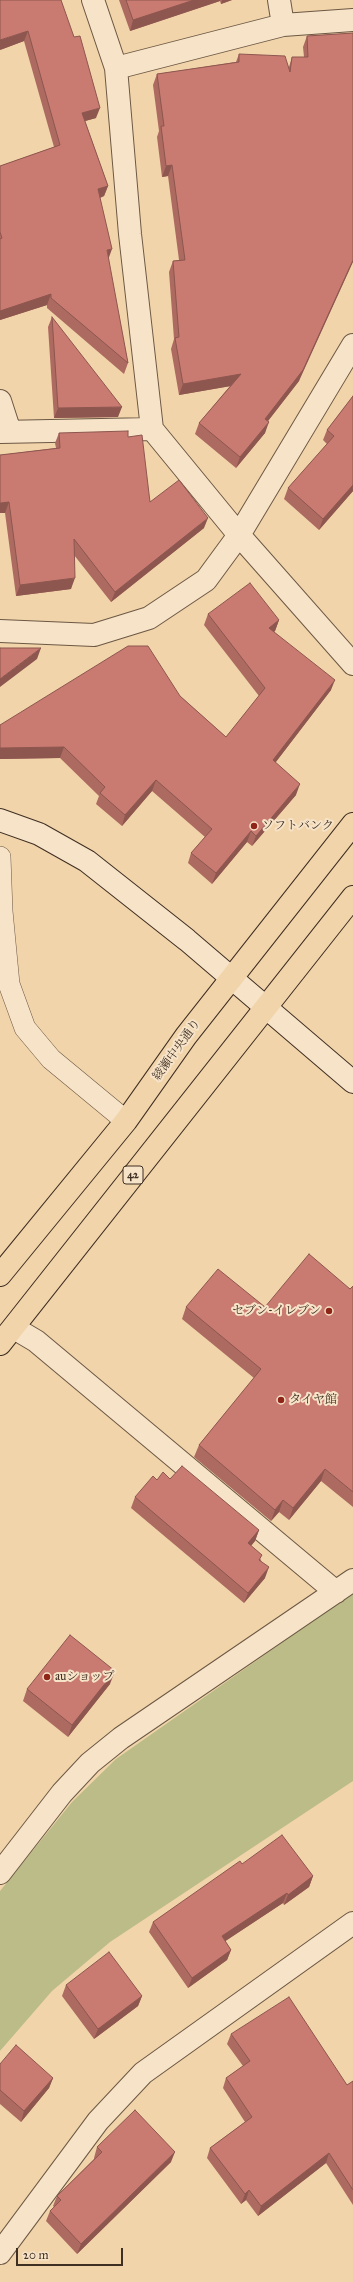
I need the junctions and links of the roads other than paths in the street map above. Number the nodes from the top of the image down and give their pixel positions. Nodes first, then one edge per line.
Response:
1 (93, 0) edge
2 (279, 0) edge
3 (353, 20) edge
4 (283, 25) junction
5 (116, 68) junction
6 (353, 345) edge
7 (0, 401) edge
8 (152, 429) junction
9 (5, 432) edge
10 (239, 535) junction
11 (0, 631) edge
12 (353, 664) edge
13 (0, 820) edge
14 (353, 824) edge
15 (0, 858) edge
16 (353, 897) edge
17 (231, 978) junction
18 (265, 1007) junction
19 (353, 1082) edge
20 (126, 1121) junction
21 (0, 1275) edge
22 (7, 1336) edge
23 (344, 1586) edge
24 (0, 1873) edge
25 (353, 1923) edge
26 (0, 2253) edge

1 - 5 street
2 - 4 street
3 - 4 street
4 - 5 street
5 - 8 street
6 - 10 street
7 - 9 street
8 - 9 street
8 - 10 street
10 - 11 street
10 - 12 street
13 - 17 street
14 - 17 main road, 綾瀬中央通り
15 - 20 lane
16 - 18 main road, 42
17 - 18 street
17 - 20 main road, 綾瀬中央通り
18 - 19 street
18 - 22 main road, 42
20 - 21 main road, 綾瀬中央通り
22 - 23 street
23 - 24 street
25 - 26 street

